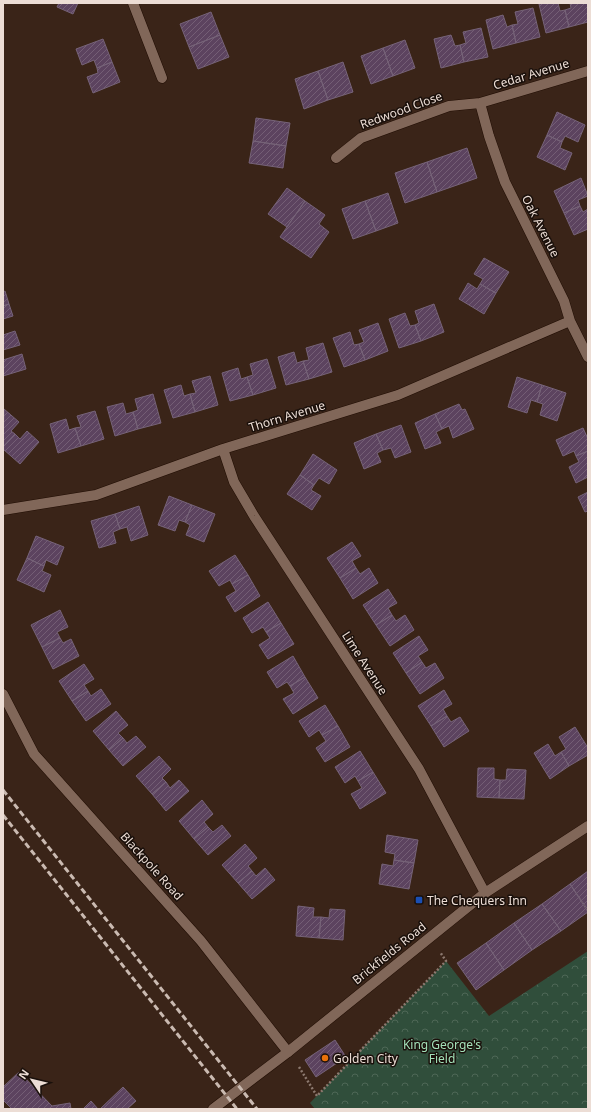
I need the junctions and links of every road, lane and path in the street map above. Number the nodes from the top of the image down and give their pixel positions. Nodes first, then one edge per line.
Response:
1 (133, 3) edge
2 (588, 71) edge
3 (162, 78) dead end
4 (480, 103) junction
5 (336, 158) dead end
6 (570, 321) junction
7 (588, 357) edge
8 (223, 449) junction
9 (3, 510) edge
10 (3, 694) edge
11 (588, 826) edge
12 (485, 893) junction
13 (428, 937) junction
14 (288, 1052) junction
15 (213, 1109) edge

1 - 3 street
2 - 4 street, Cedar Avenue
4 - 5 street, Redwood Close
4 - 6 street, Oak Avenue
6 - 7 street, Oak Avenue
6 - 8 street, Thorn Avenue
8 - 9 street, Thorn Avenue
8 - 12 street, Lime Avenue
10 - 14 street, Blackpole Road
11 - 12 street, Brickfields Road
12 - 13 street, Brickfields Road
13 - 14 street, Brickfields Road
13 - 14 path
14 - 15 street, Brickfields Road

